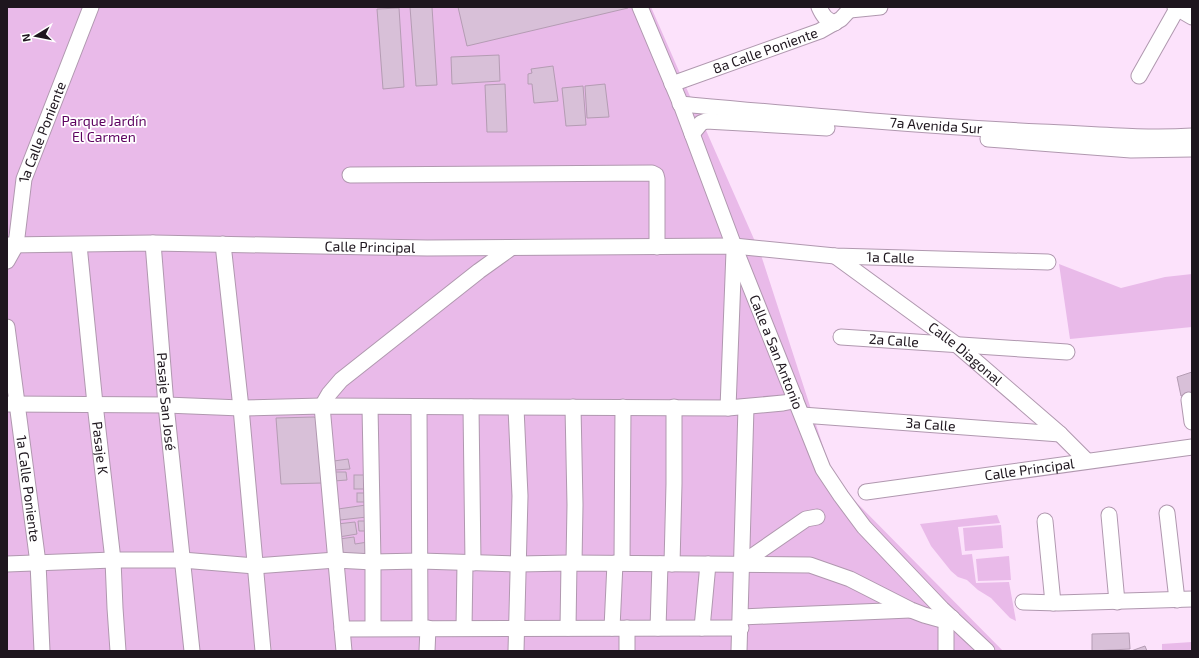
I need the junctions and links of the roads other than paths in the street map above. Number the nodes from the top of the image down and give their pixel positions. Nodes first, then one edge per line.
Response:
1 (91, 7) edge
2 (640, 7) edge
3 (819, 7) edge
4 (880, 7) edge
5 (1176, 7) edge
6 (851, 9) edge
7 (1192, 17) edge
8 (835, 23) junction
9 (1139, 76) dead end
10 (672, 84) junction
11 (680, 104) junction
12 (692, 134) junction
13 (1192, 136) edge
14 (1192, 149) edge
15 (350, 176) dead end
16 (154, 243) junction
17 (224, 244) junction
18 (11, 245) edge
19 (79, 245) junction
20 (734, 246) junction
21 (657, 247) junction
22 (511, 248) junction
23 (836, 256) junction
24 (7, 261) edge
25 (1048, 262) dead end
26 (7, 326) edge
27 (841, 337) dead end
28 (957, 345) junction
29 (1067, 352) dead end
30 (795, 398) junction
31 (1189, 400) dead end
32 (12, 404) edge
33 (95, 404) junction
34 (166, 405) junction
35 (322, 406) junction
36 (370, 407) junction
37 (419, 407) junction
38 (471, 407) junction
39 (573, 407) junction
40 (746, 407) junction
41 (241, 408) junction
42 (516, 408) junction
43 (623, 408) junction
44 (674, 408) junction
45 (728, 408) junction
46 (802, 415) junction
47 (1192, 422) edge
48 (1060, 434) junction
49 (1192, 447) edge
50 (1087, 460) junction
51 (866, 492) dead end
52 (1167, 513) dead end
53 (1109, 515) dead end
54 (817, 517) dead end
55 (1045, 521) dead end
56 (113, 560) junction
57 (182, 560) junction
58 (336, 560) junction
59 (373, 562) junction
60 (420, 562) junction
61 (38, 563) junction
62 (469, 563) junction
63 (572, 563) junction
64 (618, 563) junction
65 (7, 564) edge
66 (518, 564) junction
67 (666, 564) junction
68 (708, 564) junction
69 (741, 564) junction
70 (255, 566) junction
71 (1176, 600) junction
72 (1192, 600) edge
73 (1023, 602) dead end
74 (1117, 602) junction
75 (1053, 603) junction
76 (911, 610) junction
77 (952, 618) junction
78 (741, 622) junction
79 (373, 628) junction
80 (424, 628) junction
81 (464, 628) junction
82 (568, 628) junction
83 (620, 628) junction
84 (658, 628) junction
85 (702, 628) junction
86 (342, 629) junction
87 (516, 629) junction
88 (42, 651) edge
89 (118, 651) edge
90 (192, 651) edge
91 (263, 651) edge
92 (344, 651) edge
93 (427, 651) edge
94 (516, 651) edge
95 (627, 651) edge
96 (740, 651) edge
97 (946, 651) edge
98 (987, 651) edge

1 - 18 street, 1a Calle Poniente
2 - 10 street, Calle a San Antonio
3 - 8 street
4 - 6 street
5 - 7 street
5 - 9 street
6 - 8 street, 8a Calle Poniente
8 - 10 street, 8a Calle Poniente
10 - 11 street, Calle a San Antonio
11 - 12 street, Calle a San Antonio
11 - 13 street, 7a Avenida Sur
12 - 14 street, 7a Avenida Sur
12 - 20 street, Calle a San Antonio
15 - 21 street
16 - 17 street, Calle Principal
16 - 19 street, Calle Principal
16 - 34 street, Pasaje San José
17 - 22 street, Calle Principal
17 - 41 street
18 - 19 street, Calle Principal
18 - 24 street, 1a Calle Poniente
19 - 33 street, Pasaje K
20 - 21 street, Calle Principal
20 - 23 street, 1a Calle
20 - 30 street, Calle a San Antonio
20 - 45 street
21 - 22 street, Calle Principal
22 - 35 street
23 - 25 street, 1a Calle
23 - 28 street, Calle Diagonal
26 - 32 street, 1a Calle Poniente
27 - 28 street, 2a Calle
28 - 29 street, 2a Calle
28 - 48 street, Calle Diagonal
30 - 40 street
30 - 46 street, Calle a San Antonio
31 - 47 street
32 - 33 street
32 - 61 street, 1a Calle Poniente
33 - 34 street
33 - 56 street, Pasaje K
34 - 41 street
34 - 57 street, Pasaje San José
35 - 36 street
35 - 41 street
35 - 58 street
36 - 37 street
36 - 59 street
37 - 38 street
37 - 60 street
38 - 42 street
38 - 62 street
39 - 42 street
39 - 43 street
39 - 63 street
40 - 45 street
40 - 69 street
41 - 70 street
42 - 66 street
43 - 44 street
43 - 64 street
44 - 45 street
44 - 67 street
46 - 48 street, 3a Calle
46 - 77 street, Calle a San Antonio
48 - 50 street, Calle Diagonal
49 - 50 street, Calle Principal
50 - 51 street, Calle Principal
52 - 71 street
53 - 74 street
54 - 69 street
55 - 75 street
56 - 57 street
56 - 61 street
56 - 89 street, Pasaje K
57 - 70 street
57 - 90 street, Pasaje San José
58 - 59 street
58 - 70 street
58 - 86 street
59 - 60 street
59 - 79 street
60 - 62 street
60 - 80 street
61 - 65 street
61 - 88 street, 1a Calle Poniente
62 - 66 street
62 - 81 street
63 - 64 street
63 - 66 street
63 - 82 street
64 - 67 street
64 - 83 street
66 - 87 street
67 - 68 street
67 - 84 street
68 - 69 street
68 - 85 street
69 - 76 street
69 - 78 street
70 - 91 street
71 - 72 street
71 - 74 street
73 - 75 street
74 - 75 street
76 - 77 street
76 - 78 street
77 - 97 street
77 - 98 street, Calle a San Antonio
78 - 85 street
78 - 96 street
79 - 80 street
79 - 86 street
80 - 81 street
80 - 93 street
81 - 87 street
82 - 83 street
82 - 87 street
83 - 84 street
83 - 95 street
84 - 85 street
86 - 92 street
87 - 94 street

